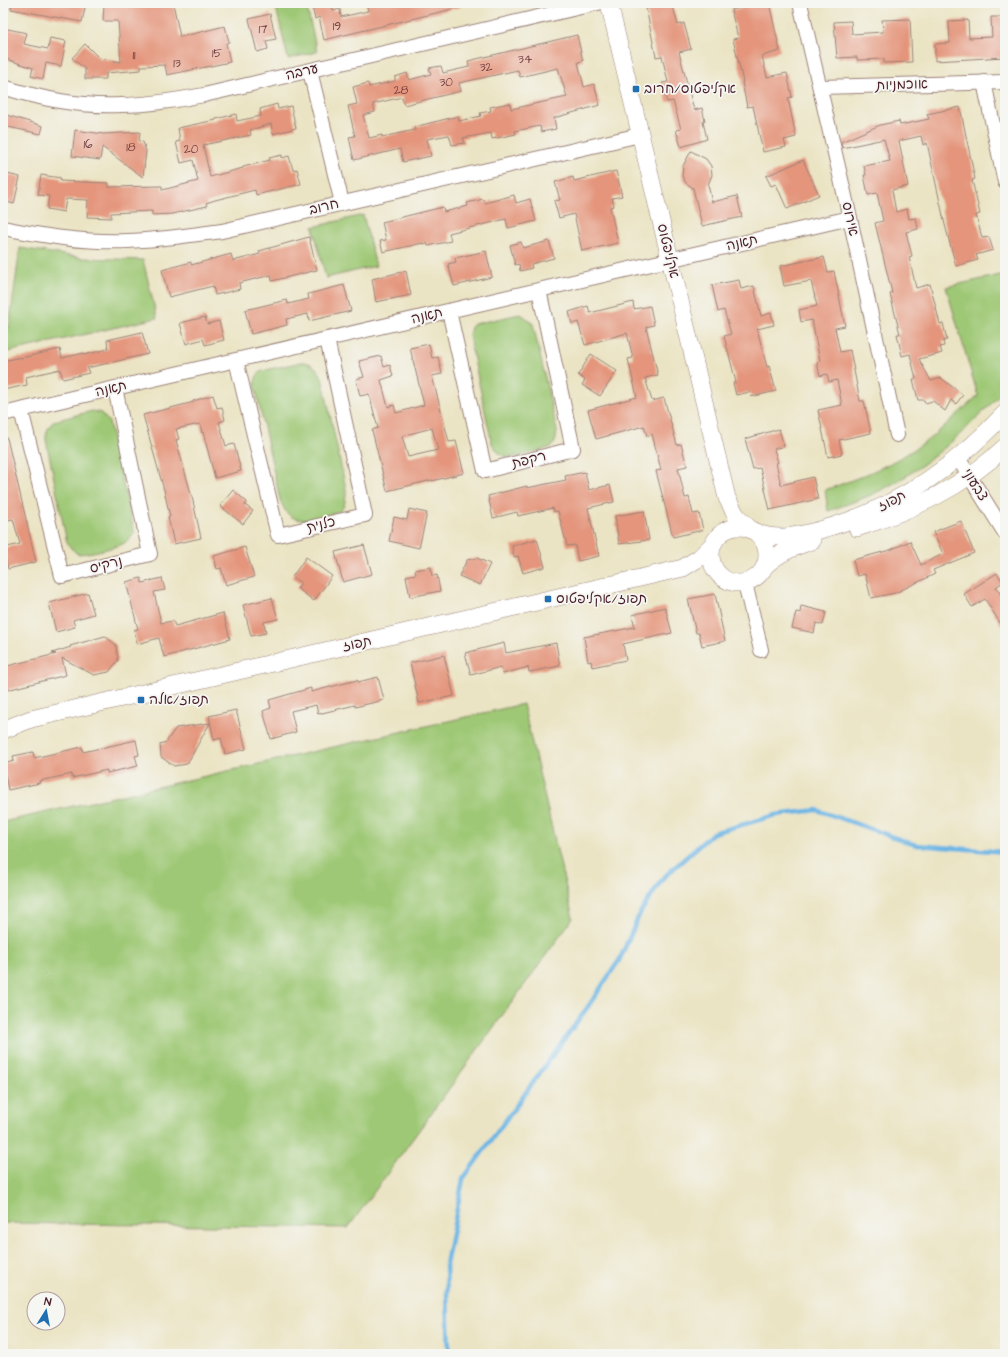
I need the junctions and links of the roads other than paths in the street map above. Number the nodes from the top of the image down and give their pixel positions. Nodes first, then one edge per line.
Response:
1 (598, 3) edge
2 (609, 3) edge
3 (800, 3) edge
4 (310, 71) junction
5 (984, 82) junction
6 (1005, 82) edge
7 (820, 87) junction
8 (3, 88) edge
9 (640, 134) junction
10 (1005, 182) edge
11 (342, 203) junction
12 (850, 218) junction
13 (3, 228) edge
14 (670, 259) junction
15 (539, 290) junction
16 (449, 311) junction
17 (327, 339) junction
18 (236, 360) junction
19 (115, 388) junction
20 (21, 410) junction
21 (1005, 413) edge
22 (3, 414) edge
23 (897, 435) dead end
24 (1005, 447) edge
25 (958, 458) junction
26 (970, 476) junction
27 (727, 498) junction
28 (753, 530) junction
29 (1005, 533) edge
30 (715, 542) junction
31 (765, 566) junction
32 (683, 568) junction
33 (721, 576) junction
34 (745, 583) junction
35 (761, 650) dead end
36 (31, 719) junction
37 (3, 721) edge
38 (3, 730) edge

1 - 4 street, ערבה
2 - 9 street, אקליפטוס
3 - 7 street, אירוס
4 - 8 street, ערבה
4 - 11 street
5 - 6 street, אוכמניות
5 - 7 street, אוכמניות
5 - 10 street
7 - 12 street, אירוס
9 - 11 street, חרוב
9 - 14 street, אקליפטוס
11 - 13 street, חרוב
12 - 14 street, תאנה
12 - 23 street, אירוס
14 - 15 street, תאנה
14 - 27 street, אקליפטוס
15 - 16 street, תאנה
15 - 16 street, רקפת
16 - 17 street, תאנה
17 - 18 street, תאנה
17 - 18 street, כלנית
18 - 19 street, תאנה
19 - 20 street, תאנה
19 - 20 street, נרקיס
20 - 22 street, תאנה
21 - 25 street, תפוז
24 - 26 street, תפוז
25 - 26 street, צבעוני
25 - 28 street, תפוז
26 - 29 street, צבעוני
26 - 31 street, תפוז
27 - 28 street, אקליפטוס
27 - 30 street, אקליפטוס
28 - 30 street
28 - 31 street
30 - 32 street, תפוז
30 - 33 street
31 - 34 street
32 - 33 street, תפוז
32 - 36 street, תפוז
33 - 34 street
34 - 35 street
36 - 37 street, תפוז
36 - 38 street, תפוז

